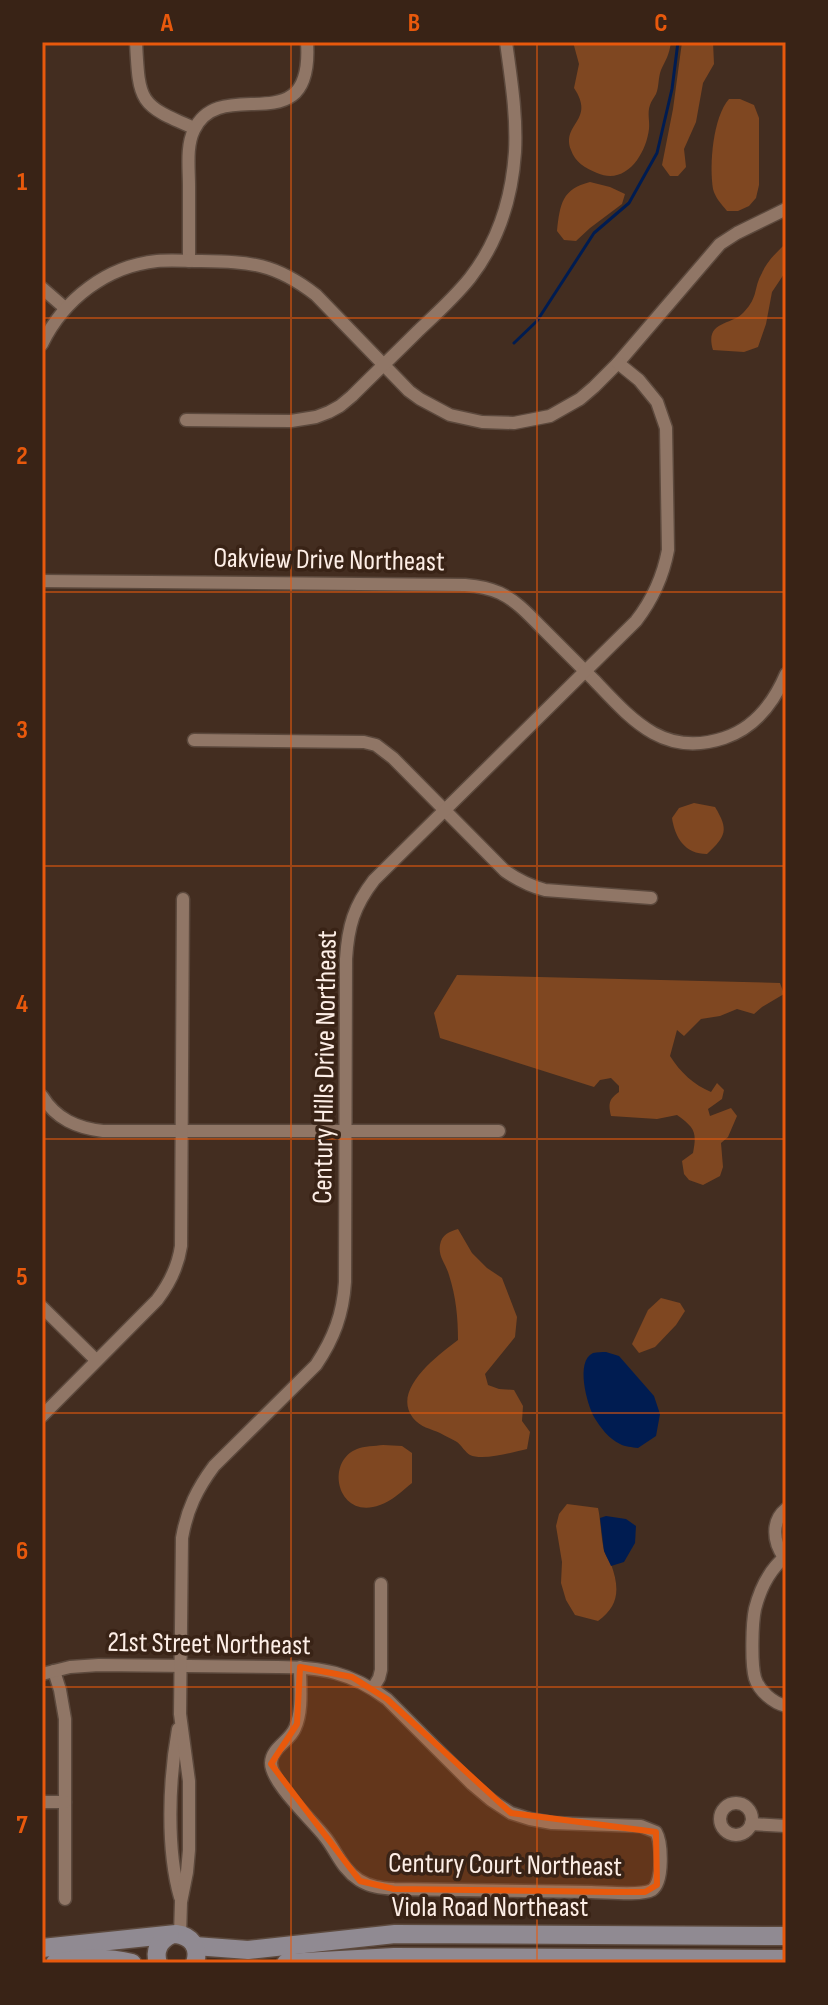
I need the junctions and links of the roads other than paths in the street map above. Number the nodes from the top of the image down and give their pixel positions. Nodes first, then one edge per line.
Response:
1 (136, 42) edge
2 (307, 42) edge
3 (506, 42) edge
4 (194, 128) junction
5 (786, 209) edge
6 (189, 261) junction
7 (42, 288) edge
8 (65, 308) junction
9 (42, 344) edge
10 (618, 363) junction
11 (384, 364) junction
12 (186, 420) dead end
13 (42, 581) edge
14 (584, 670) junction
15 (786, 674) edge
16 (194, 740) dead end
17 (444, 809) junction
18 (651, 898) dead end
19 (183, 899) dead end
20 (42, 1096) edge
21 (183, 1131) junction
22 (347, 1131) junction
23 (499, 1131) dead end
24 (42, 1307) edge
25 (96, 1360) junction
26 (42, 1416) edge
27 (786, 1509) edge
28 (785, 1557) edge
29 (381, 1584) dead end
30 (180, 1666) junction
31 (300, 1667) junction
32 (48, 1672) edge
33 (373, 1688) junction
34 (786, 1706) edge
35 (42, 1802) edge
36 (65, 1802) junction
37 (751, 1824) dead end
38 (786, 1826) edge
39 (65, 1899) dead end
40 (786, 1936) edge
41 (185, 1945) edge
42 (42, 1948) edge
43 (786, 1959) edge
44 (55, 1963) edge
45 (132, 1963) edge
46 (158, 1963) edge
47 (286, 1963) edge

1 - 4 street
2 - 4 street
3 - 11 street
4 - 6 street
5 - 10 street
6 - 8 street
6 - 11 street
7 - 8 street
8 - 9 street
10 - 11 street
10 - 14 street, Century Hills Drive Northeast
11 - 12 street
13 - 14 street, Oakview Drive Northeast
14 - 15 street, Oakview Drive Northeast
14 - 17 street, Century Hills Drive Northeast
16 - 17 street
17 - 18 street
17 - 22 street, Century Hills Drive Northeast
19 - 21 street
20 - 21 street
21 - 22 street
21 - 25 street
22 - 23 street
22 - 30 street, Century Hills Drive Northeast
24 - 25 street
25 - 26 street
27 - 28 street
28 - 34 street
29 - 33 street
30 - 31 street, 21st Street Northeast
30 - 32 street, 21st Street Northeast
30 - 41 street, Century Hills Drive Northeast
31 - 33 street, 21st Street Northeast
31 - 33 street, Century Court Northeast
32 - 36 street
35 - 36 street
36 - 39 street
37 - 38 street
40 - 41 main road, Viola Road Northeast
41 - 42 main road, Viola Road Northeast
41 - 46 main road
43 - 47 main road, Viola Road Northeast
44 - 45 main road

